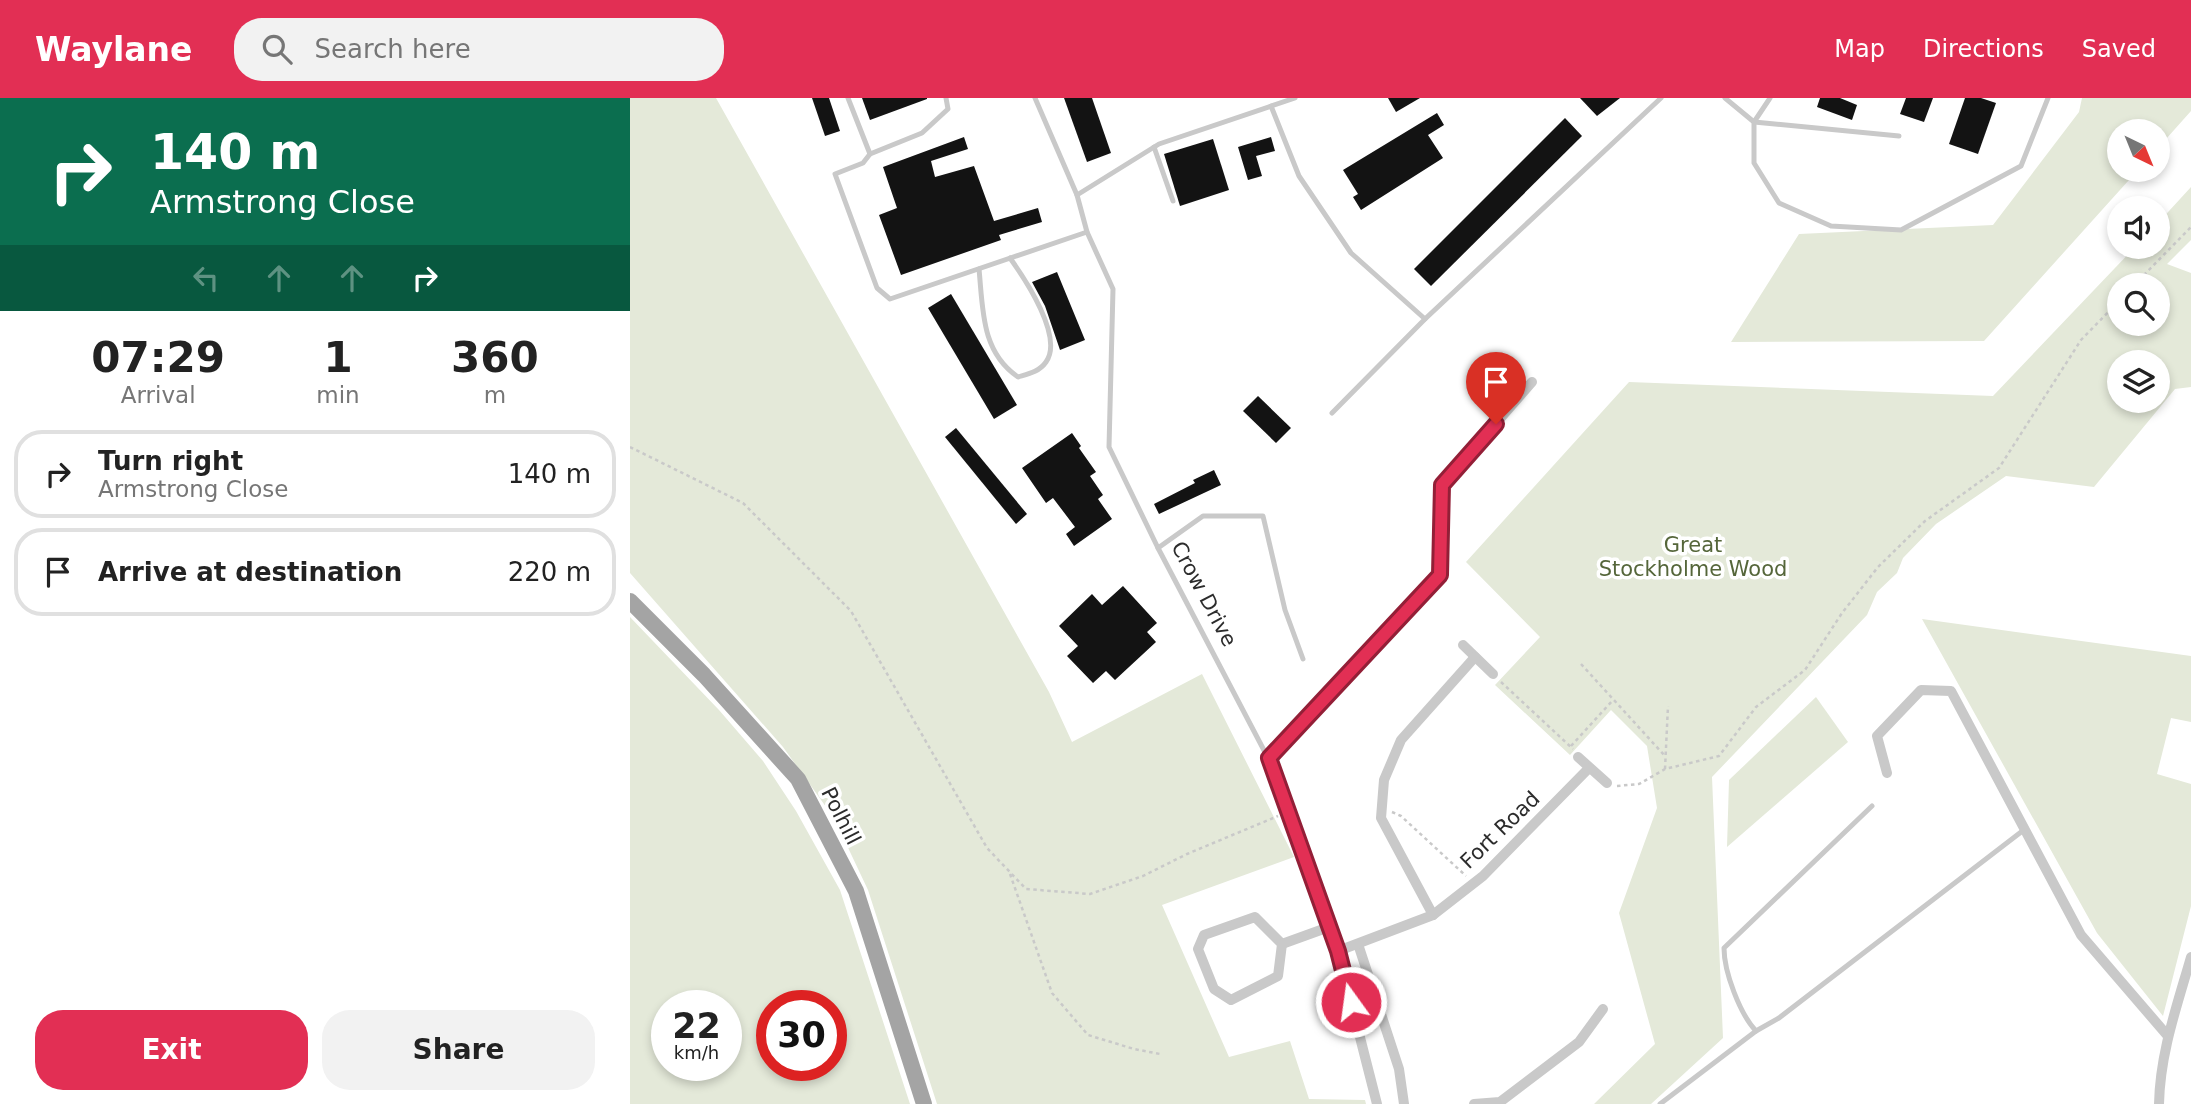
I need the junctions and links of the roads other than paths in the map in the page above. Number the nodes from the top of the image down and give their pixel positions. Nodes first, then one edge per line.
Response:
1 (848, 98) edge
2 (946, 98) edge
3 (1035, 98) edge
4 (1295, 98) edge
5 (1661, 98) edge
6 (1725, 98) edge
7 (1770, 98) edge
8 (2048, 98) edge
9 (1271, 106) junction
10 (1754, 122) junction
11 (1899, 136) dead end
12 (1154, 147) junction
13 (870, 154) junction
14 (1077, 195) junction
15 (1172, 201) dead end
16 (1087, 232) junction
17 (1010, 258) junction
18 (979, 269) junction
19 (1424, 319) junction
20 (1532, 383) dead end
21 (1332, 413) dead end
22 (1158, 548) junction
23 (630, 601) edge
24 (1463, 645) dead end
25 (1475, 657) junction
26 (1303, 659) dead end
27 (1493, 674) road end
28 (1578, 757) road end
29 (1269, 758) junction
30 (1589, 768) junction
31 (1887, 773) dead end
32 (1606, 783) road end
33 (1872, 806) dead end
34 (2025, 829) junction
35 (1433, 915) junction
36 (1329, 927) junction
37 (1282, 944) junction
38 (1358, 944) junction
39 (1338, 951) junction
40 (2191, 957) edge
41 (1603, 1009) dead end
42 (1756, 1031) junction
43 (2167, 1035) junction
44 (924, 1104) edge
45 (1377, 1104) edge
46 (1404, 1104) edge
47 (1474, 1104) edge
48 (1660, 1104) edge
49 (2159, 1104) edge

1 - 13 lane
2 - 13 lane
3 - 14 lane, Crow Drive
4 - 9 lane
5 - 19 lane
6 - 10 lane
7 - 10 lane
8 - 10 lane
9 - 12 lane
9 - 19 lane
10 - 11 lane
12 - 14 lane
12 - 15 lane
13 - 18 lane
14 - 16 lane, Crow Drive
16 - 17 lane
16 - 22 lane, Crow Drive
17 - 18 lane
17 - 18 lane
19 - 21 lane
20 - 29 street
22 - 26 lane
22 - 29 lane, Crow Drive
23 - 44 main road, Polhill
24 - 25 street
25 - 27 street
25 - 35 street
28 - 30 street
29 - 36 street, Crow Drive
30 - 32 street
30 - 35 street, Fort Road
31 - 34 street
33 - 42 lane
34 - 42 lane
34 - 43 street
35 - 38 street, Fort Road
36 - 37 street
36 - 39 street, Crow Drive
37 - 37 street
38 - 39 street, Fort Road
38 - 46 street
39 - 45 street, Crow Drive
40 - 43 street
41 - 47 street
42 - 48 lane
43 - 49 street

